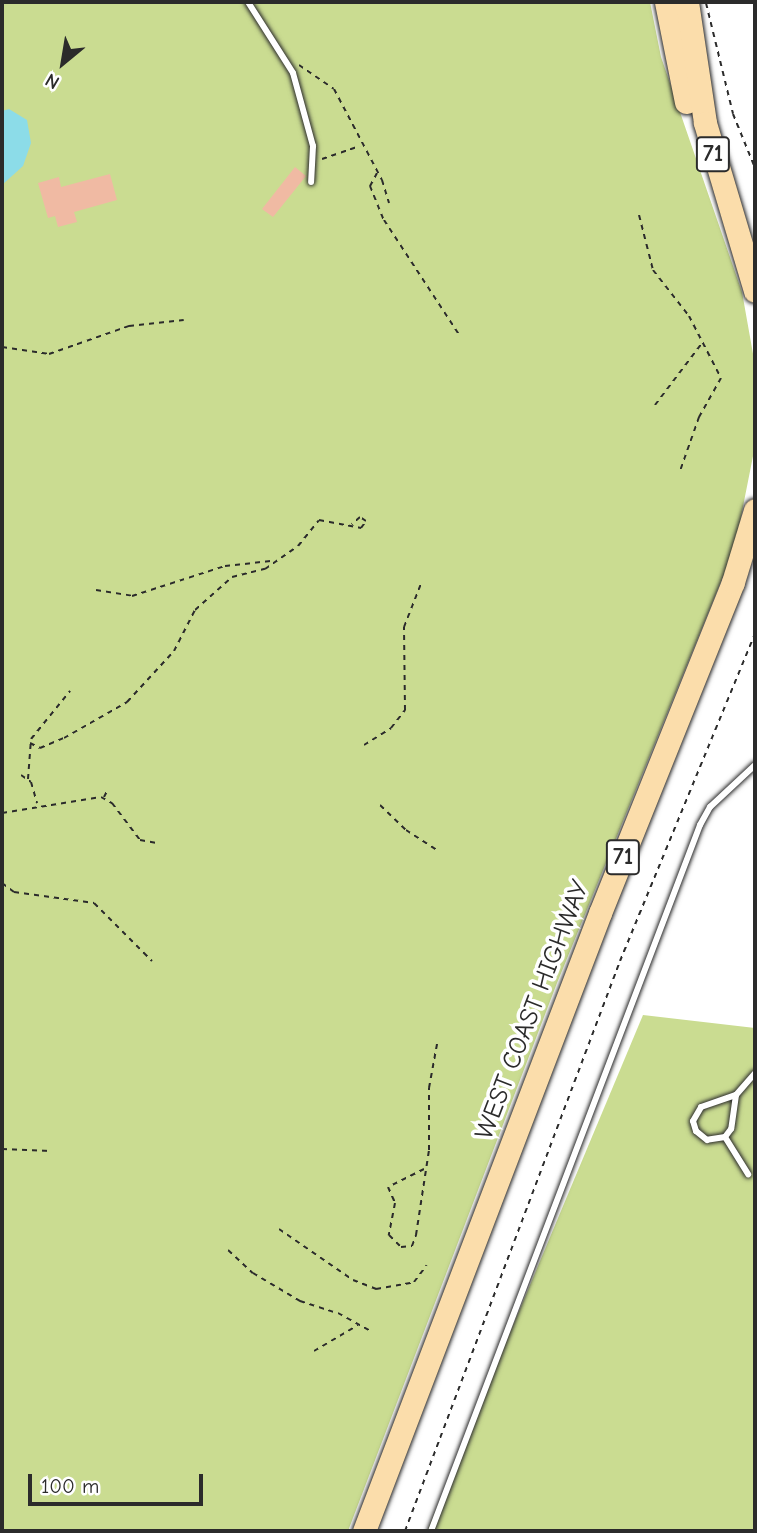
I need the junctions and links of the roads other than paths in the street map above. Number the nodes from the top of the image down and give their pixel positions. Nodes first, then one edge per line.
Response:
1 (248, 2) edge
2 (666, 2) edge
3 (687, 2) edge
4 (311, 181) dead end
5 (736, 232) junction
6 (754, 281) edge
7 (755, 510) edge
8 (755, 765) edge
9 (755, 1073) edge
10 (736, 1095) junction
11 (725, 1138) junction
12 (748, 1174) dead end
13 (364, 1531) edge
14 (432, 1531) edge

1 - 4 lane
2 - 5 highway, 71
3 - 5 highway, 71
5 - 6 highway, 71
7 - 13 highway, WEST COAST HIGHWAY / 71
8 - 14 lane
9 - 10 lane
10 - 11 lane
10 - 11 lane
11 - 12 lane

